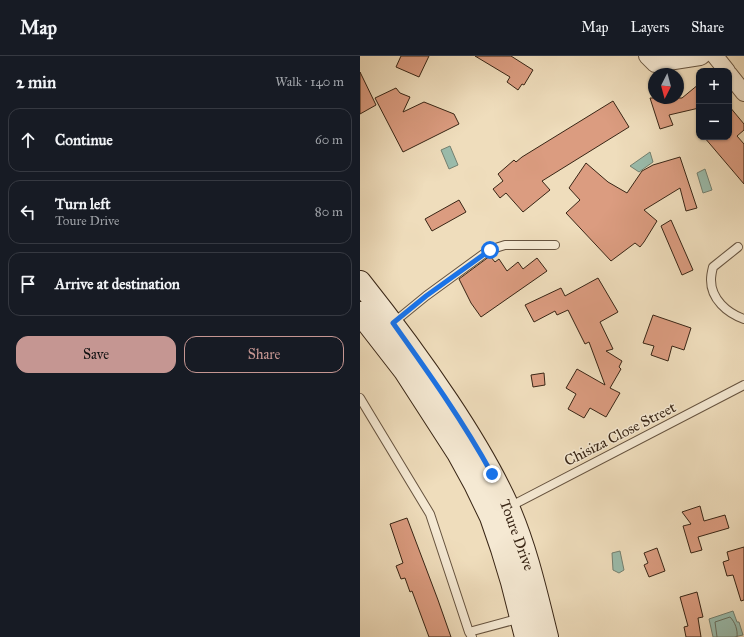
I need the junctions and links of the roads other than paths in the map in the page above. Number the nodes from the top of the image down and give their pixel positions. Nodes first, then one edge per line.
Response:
1 (647, 56) edge
2 (702, 56) edge
3 (715, 56) edge
4 (725, 68) edge
5 (732, 78) edge
6 (744, 93) edge
7 (555, 245) dead end
8 (738, 247) dead end
9 (360, 282) edge
10 (360, 313) edge
11 (744, 319) edge
12 (393, 323) junction
13 (744, 385) edge
14 (360, 398) edge
15 (508, 508) junction
16 (524, 628) edge
17 (470, 635) edge
18 (547, 637) edge

1 - 2 street
3 - 4 street
5 - 6 street
7 - 12 lane
8 - 11 lane
9 - 12 main road, Toure Drive
10 - 16 main road, Toure Drive
12 - 15 main road, Toure Drive
13 - 15 lane, Chisiza Close Street
14 - 17 lane
15 - 18 main road, Toure Drive
16 - 17 lane

